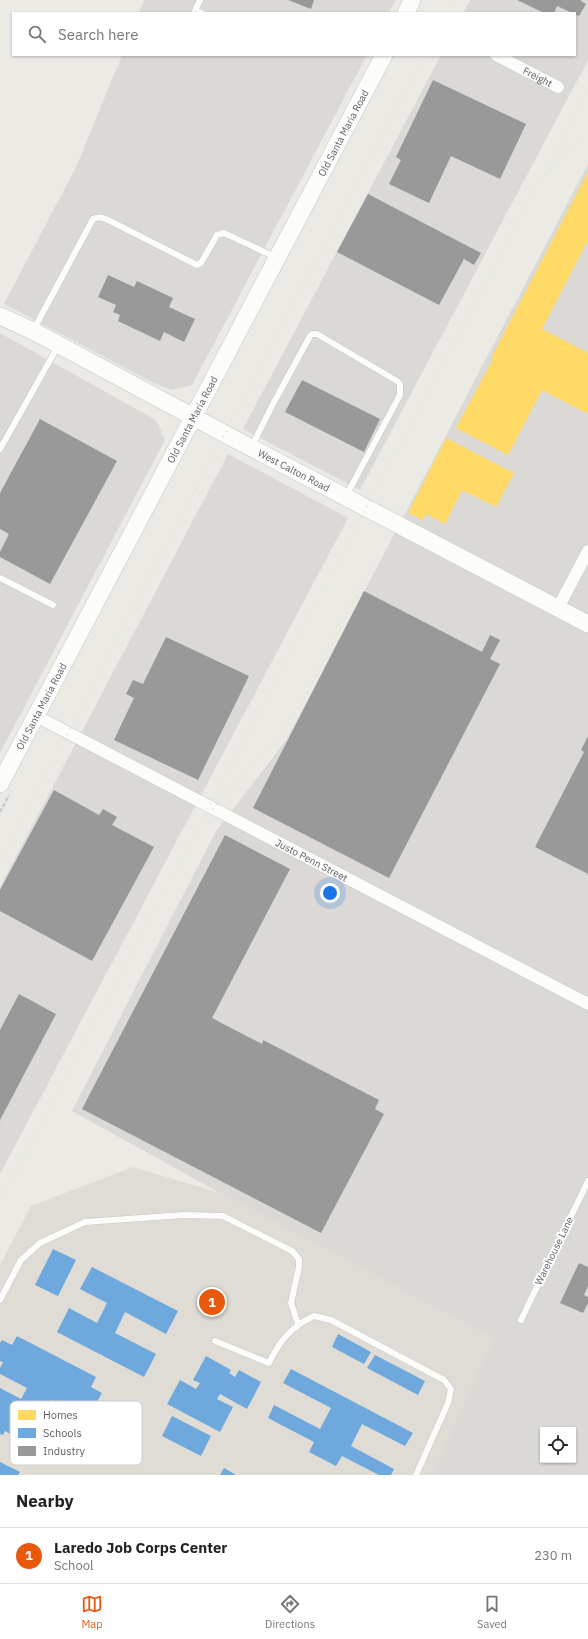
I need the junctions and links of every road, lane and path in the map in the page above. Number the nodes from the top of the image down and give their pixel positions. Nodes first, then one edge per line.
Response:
1 (200, 0) edge
2 (198, 12) edge
3 (383, 56) edge
4 (498, 56) edge
5 (558, 87) dead end
6 (277, 258) junction
7 (0, 316) edge
8 (33, 331) junction
9 (58, 345) junction
10 (193, 417) junction
11 (252, 448) junction
12 (0, 449) edge
13 (346, 496) junction
14 (588, 551) edge
15 (0, 578) edge
16 (53, 605) dead end
17 (558, 608) junction
18 (588, 624) edge
19 (36, 716) junction
20 (0, 784) edge
21 (588, 1004) edge
22 (588, 1181) edge
23 (0, 1300) edge
24 (521, 1320) dead end
25 (298, 1324) junction
26 (214, 1341) dead end
27 (416, 1475) edge

1 - 2 lane
3 - 6 main road, Old Santa Maria Road
4 - 5 street, Freight
6 - 8 lane
6 - 10 main road, Old Santa Maria Road
7 - 8 main road, West Calton Road
8 - 9 main road, West Calton Road
9 - 10 main road, West Calton Road
9 - 12 lane
10 - 11 main road, West Calton Road
10 - 19 main road, Old Santa Maria Road
11 - 13 main road, West Calton Road
11 - 13 lane
13 - 17 main road, West Calton Road
14 - 17 street
15 - 16 lane
17 - 18 main road, West Calton Road
19 - 20 main road, Old Santa Maria Road
19 - 21 street, Justo Penn Street
22 - 24 lane, Warehouse Lane
23 - 25 lane
25 - 26 lane
25 - 27 lane

